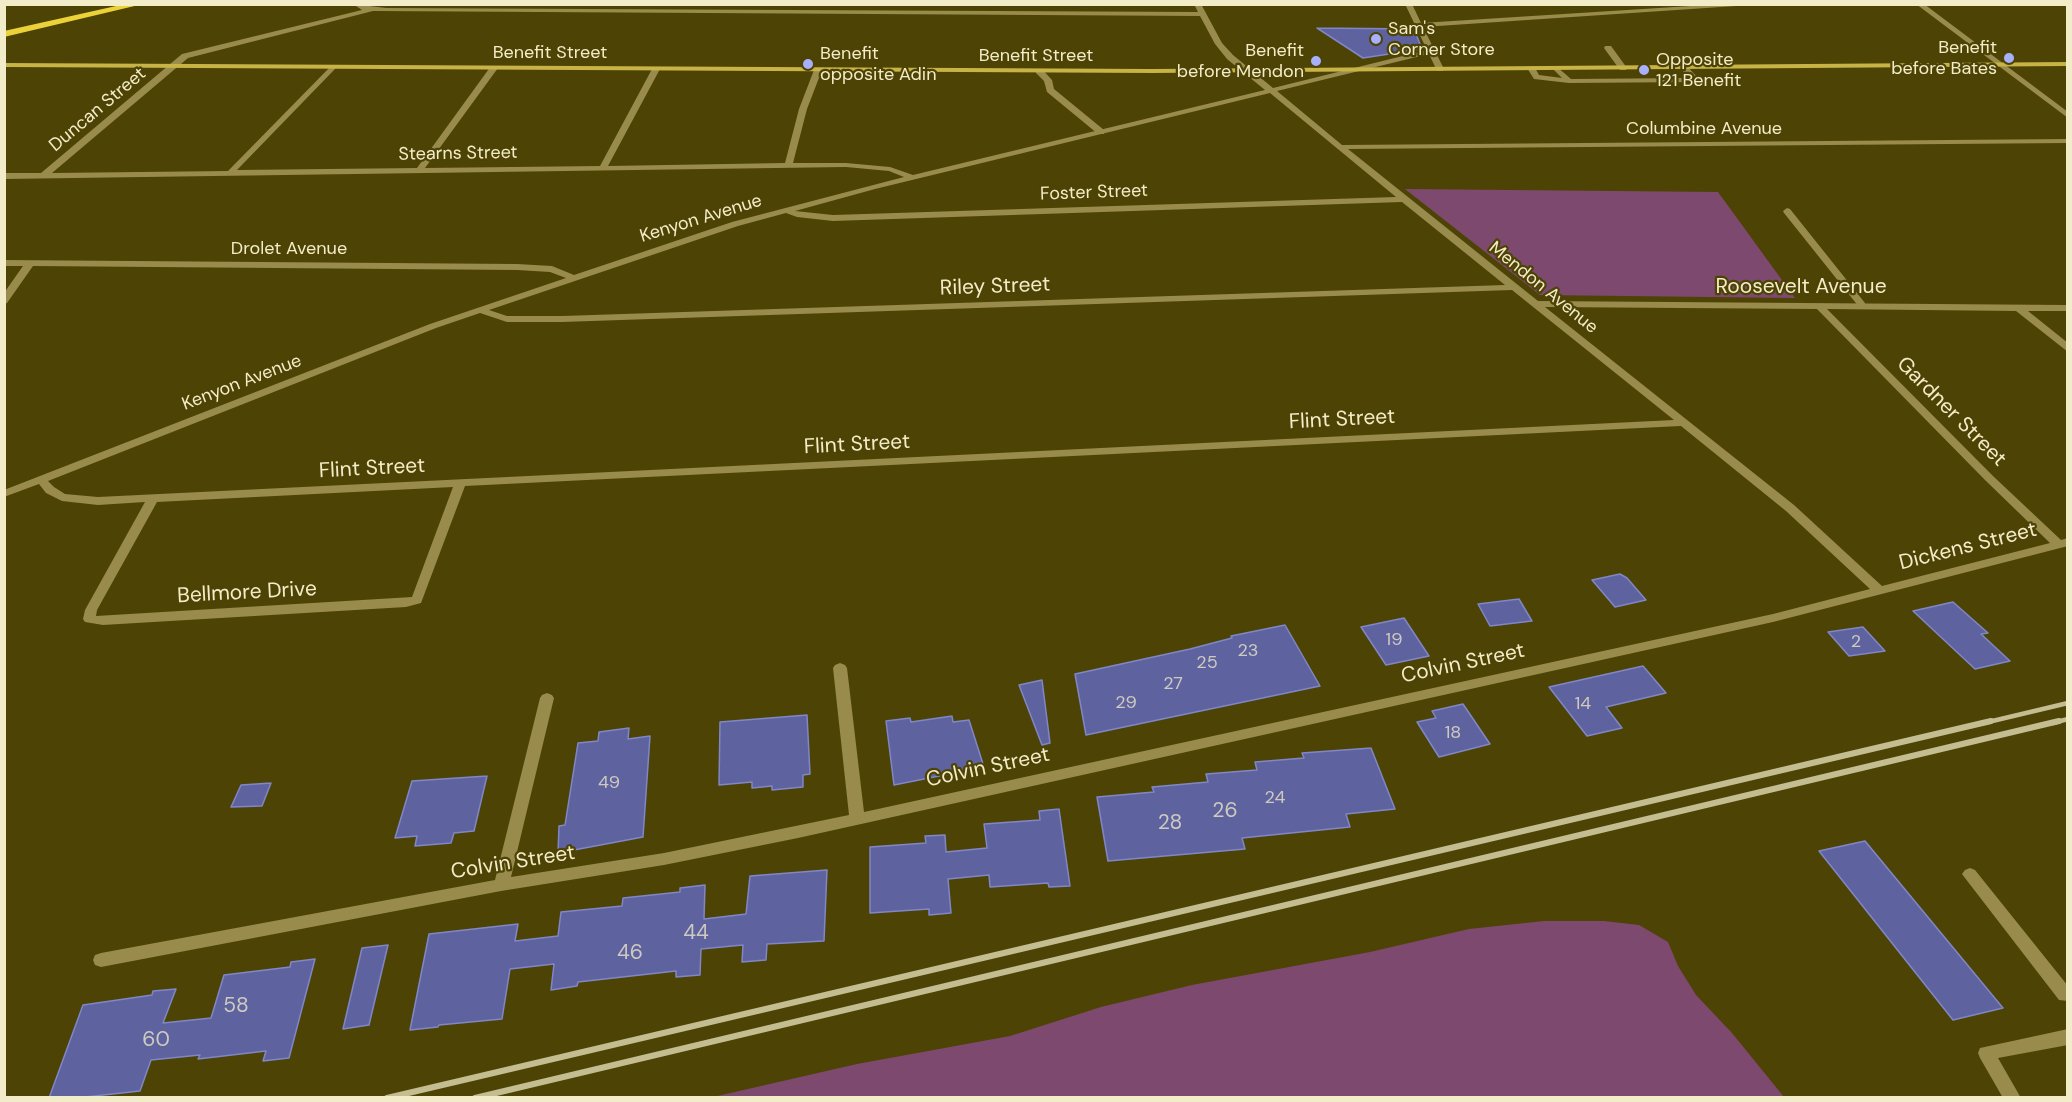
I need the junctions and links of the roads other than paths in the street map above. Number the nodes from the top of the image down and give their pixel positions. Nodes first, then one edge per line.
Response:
1 (117, 4) edge
2 (356, 4) edge
3 (393, 4) edge
4 (654, 4) edge
5 (954, 4) edge
6 (1197, 4) edge
7 (1408, 4) edge
8 (1763, 4) edge
9 (1919, 4) edge
10 (135, 5) edge
11 (371, 10) junction
12 (639, 12) junction
13 (953, 13) junction
14 (1202, 14) junction
15 (1418, 26) junction
16 (4, 34) edge
17 (1608, 48) dead end
18 (1430, 52) junction
19 (1999, 64) junction
20 (2067, 64) edge
21 (6, 66) edge
22 (172, 66) junction
23 (333, 67) junction
24 (1683, 67) junction
25 (494, 68) junction
26 (1531, 68) junction
27 (1556, 68) junction
28 (1623, 68) junction
29 (657, 69) junction
30 (1440, 69) junction
31 (818, 70) junction
32 (1353, 70) junction
33 (1039, 71) junction
34 (1248, 71) junction
35 (1569, 81) junction
36 (1271, 89) junction
37 (2067, 116) edge
38 (1101, 132) junction
39 (2067, 141) edge
40 (1341, 147) junction
41 (788, 166) junction
42 (603, 168) junction
43 (419, 171) junction
44 (230, 173) junction
45 (4, 176) edge
46 (43, 176) junction
47 (911, 177) junction
48 (1404, 199) junction
49 (785, 210) junction
50 (1786, 211) dead end
51 (4, 264) edge
52 (30, 264) junction
53 (572, 277) junction
54 (1515, 287) junction
55 (4, 301) edge
56 (1535, 304) junction
57 (1818, 305) junction
58 (1862, 305) junction
59 (2018, 307) junction
60 (2067, 308) edge
61 (480, 309) junction
62 (2067, 349) edge
63 (1682, 423) junction
64 (40, 479) junction
65 (460, 484) junction
66 (4, 494) edge
67 (152, 500) junction
68 (2063, 543) edge
69 (1879, 590) junction
70 (840, 668) dead end
71 (547, 698) dead end
72 (857, 818) junction
73 (1970, 874) dead end
74 (501, 885) junction
75 (101, 960) dead end
76 (2067, 994) edge
77 (2067, 1037) edge
78 (2013, 1098) edge

1 - 10 street
2 - 11 street
3 - 11 street
4 - 12 street
5 - 13 street
6 - 14 street, Mendon Avenue
7 - 15 street
8 - 15 street
9 - 19 street
10 - 16 main road
11 - 12 street
11 - 22 street, Duncan Street
12 - 13 street
13 - 14 street
14 - 34 street, Mendon Avenue
15 - 18 street
17 - 28 street
18 - 30 street
18 - 32 street, Kenyon Avenue
19 - 20 street, Benefit Street
19 - 24 street, Benefit Street
19 - 37 street
21 - 22 street, Benefit Street
22 - 23 street, Benefit Street
22 - 46 street, Duncan Street
23 - 25 street, Benefit Street
23 - 44 street
24 - 28 street, Benefit Street
24 - 35 street
25 - 29 street, Benefit Street
25 - 43 street
26 - 27 street, Benefit Street
26 - 30 street, Benefit Street
26 - 35 street
27 - 28 street, Benefit Street
27 - 35 street
29 - 31 street, Benefit Street
29 - 42 street
30 - 32 street, Benefit Street
31 - 33 street, Benefit Street
31 - 41 street
32 - 34 street, Benefit Street
32 - 36 street, Kenyon Avenue
33 - 34 street, Benefit Street
33 - 38 street
34 - 36 street, Mendon Avenue
36 - 38 street, Kenyon Avenue
36 - 40 street, Mendon Avenue
38 - 47 street, Kenyon Avenue
39 - 40 street, Columbine Avenue
40 - 48 street, Mendon Avenue
41 - 42 street, Stearns Street
41 - 47 street, Stearns Street
42 - 43 street, Stearns Street
43 - 44 street, Stearns Street
44 - 46 street, Stearns Street
45 - 46 street, Stearns Street
47 - 49 street, Kenyon Avenue
48 - 49 street, Foster Street
48 - 54 street, Mendon Avenue
49 - 53 street, Kenyon Avenue
50 - 58 street
51 - 52 street, Drolet Avenue
52 - 53 street, Drolet Avenue
52 - 55 street
53 - 61 street, Kenyon Avenue
54 - 56 street, Mendon Avenue
54 - 61 street, Riley Street
56 - 57 street, Roosevelt Avenue
56 - 63 street, Mendon Avenue
57 - 58 street, Roosevelt Avenue
57 - 68 street, Gardner Street
58 - 59 street, Roosevelt Avenue
59 - 60 street, Roosevelt Avenue
59 - 62 street
61 - 64 street, Kenyon Avenue
63 - 65 street, Flint Street
63 - 69 street, Mendon Avenue
64 - 66 street, Kenyon Avenue
64 - 67 street, Flint Street
65 - 67 street, Flint Street
65 - 67 street, Bellmore Drive
68 - 69 street, Dickens Street
69 - 72 street, Colvin Street
70 - 72 street
71 - 74 street
72 - 74 street, Colvin Street
73 - 76 street
74 - 75 street, Colvin Street
77 - 78 street

